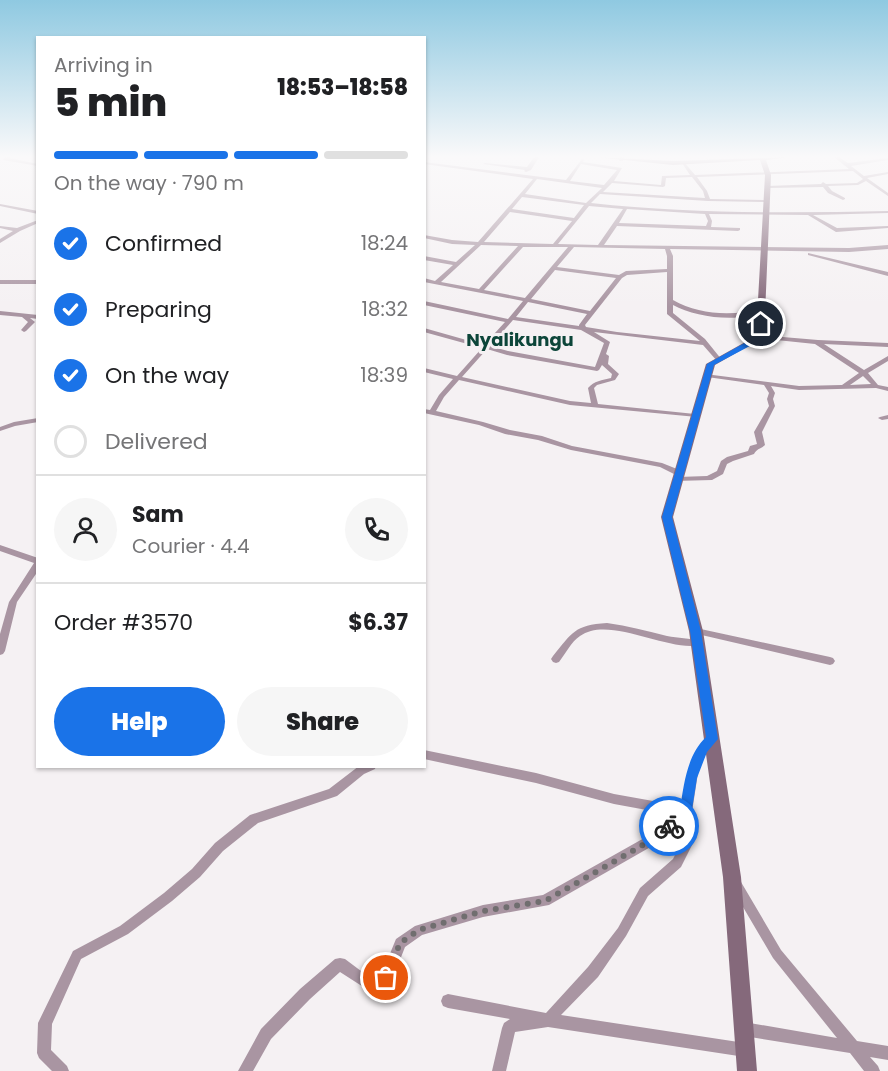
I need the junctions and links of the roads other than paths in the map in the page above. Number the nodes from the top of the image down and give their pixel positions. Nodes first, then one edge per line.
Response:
1 (9, 207) edge
2 (511, 207) edge
3 (586, 207) edge
4 (596, 207) edge
5 (766, 207) edge
6 (509, 210) junction
7 (625, 210) junction
8 (888, 212) edge
9 (36, 213) edge
10 (707, 214) junction
11 (810, 215) junction
12 (766, 216) junction
13 (575, 220) junction
14 (36, 222) edge
15 (616, 224) junction
16 (708, 226) junction
17 (0, 227) edge
18 (888, 227) edge
19 (738, 229) dead end
20 (18, 230) junction
21 (426, 236) edge
22 (0, 240) edge
23 (480, 243) junction
24 (522, 245) junction
25 (554, 246) junction
26 (572, 246) junction
27 (600, 246) junction
28 (888, 247) edge
29 (667, 248) junction
30 (763, 249) junction
31 (788, 249) junction
32 (426, 258) edge
33 (457, 264) junction
34 (553, 268) junction
35 (670, 270) junction
36 (888, 274) edge
37 (620, 277) junction
38 (426, 280) edge
39 (0, 282) edge
40 (36, 282) edge
41 (436, 283) junction
42 (480, 291) junction
43 (527, 301) junction
44 (670, 302) junction
45 (426, 303) edge
46 (761, 312) junction
47 (0, 313) edge
48 (591, 313) junction
49 (21, 314) junction
50 (36, 317) edge
51 (511, 320) junction
52 (583, 329) junction
53 (24, 330) dead end
54 (426, 331) edge
55 (615, 334) junction
56 (760, 337) junction
57 (817, 342) junction
58 (706, 343) junction
59 (888, 345) edge
60 (485, 347) junction
61 (888, 358) edge
62 (719, 360) junction
63 (426, 370) edge
64 (865, 374) junction
65 (707, 375) junction
66 (458, 378) junction
67 (767, 385) junction
68 (876, 386) junction
69 (842, 387) junction
70 (887, 388) edge
71 (595, 406) junction
72 (429, 411) edge
73 (694, 416) junction
74 (36, 420) edge
75 (0, 429) edge
76 (678, 476) junction
77 (0, 548) edge
78 (36, 561) edge
79 (36, 565) edge
80 (696, 637) junction
81 (0, 651) edge
82 (556, 659) dead end
83 (830, 661) dead end
84 (712, 739) junction
85 (426, 754) edge
86 (367, 768) edge
87 (686, 812) junction
88 (732, 878) junction
89 (448, 1001) dead end
90 (548, 1020) junction
91 (743, 1029) junction
92 (853, 1047) junction
93 (745, 1050) junction
94 (888, 1053) edge
95 (62, 1071) edge
96 (245, 1071) edge
97 (499, 1071) edge
98 (747, 1071) edge
99 (873, 1071) edge

1 - 9 street
2 - 6 street
3 - 13 street
4 - 7 street
5 - 12 street
6 - 13 street
6 - 23 street
7 - 10 street
7 - 15 street
8 - 11 street
10 - 12 street
10 - 16 street
11 - 12 street
11 - 18 street
12 - 30 street
13 - 25 street
14 - 20 street
15 - 16 street
15 - 27 street
16 - 19 street
17 - 20 street
20 - 22 street
21 - 23 street
23 - 24 street
23 - 33 street
24 - 25 street
24 - 42 street
25 - 26 street
26 - 27 street
26 - 34 street
27 - 29 street
28 - 31 street
29 - 30 street
29 - 35 street
30 - 31 street
30 - 46 street
31 - 36 street
32 - 33 street
33 - 41 street
34 - 37 street
34 - 43 street
35 - 37 street
35 - 44 street
37 - 48 street
38 - 41 street
39 - 40 street
41 - 42 street
42 - 43 street
43 - 48 street
43 - 51 street
44 - 46 street
44 - 58 street
45 - 51 street
46 - 56 street
47 - 49 street
48 - 52 street
49 - 50 street
49 - 53 street
51 - 52 street
51 - 60 street
52 - 55 street
52 - 60 street
54 - 60 street
55 - 58 street
55 - 71 street
56 - 57 street
56 - 62 street
57 - 59 street
57 - 64 street
58 - 62 street
60 - 66 street
61 - 64 street
62 - 65 street
63 - 66 street
64 - 68 street
64 - 69 street
65 - 67 street
65 - 73 street
66 - 71 street
66 - 72 street
67 - 69 street
67 - 76 street
68 - 69 street
68 - 70 street
71 - 73 street
72 - 76 street
73 - 76 street
74 - 75 street
76 - 80 street
77 - 78 street
79 - 81 street
80 - 82 street
80 - 83 street
80 - 84 street
84 - 87 street
84 - 88 street
85 - 87 street
86 - 95 street
87 - 90 street
87 - 96 street
88 - 91 street
88 - 92 street
89 - 90 street
90 - 93 street
90 - 97 street
91 - 92 street
91 - 93 street
92 - 94 street
92 - 99 street
93 - 98 street

